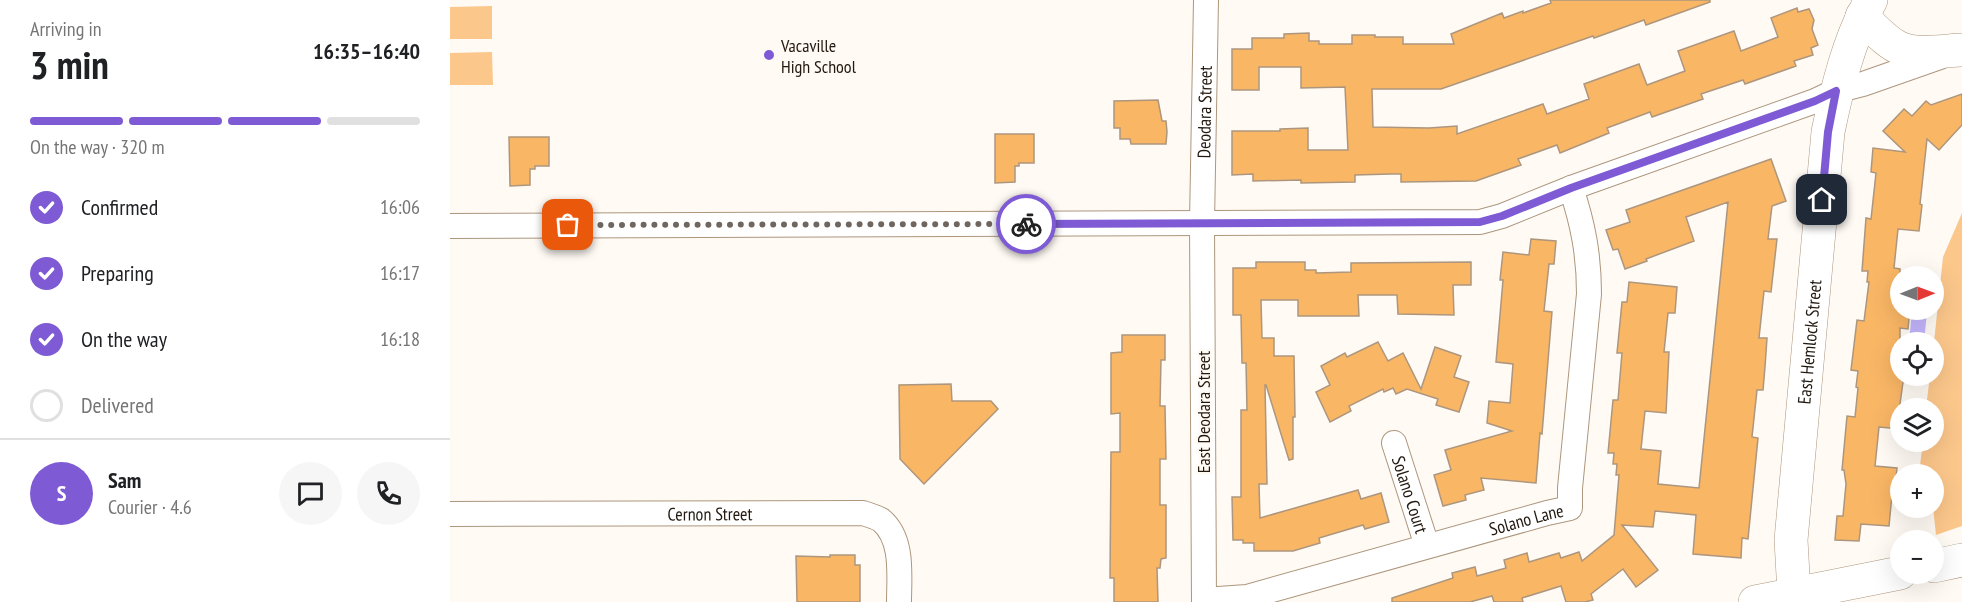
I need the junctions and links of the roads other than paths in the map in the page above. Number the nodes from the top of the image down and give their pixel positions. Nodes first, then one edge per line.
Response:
1 (1206, 0) edge
2 (1867, 8) edge
3 (1961, 49) edge
4 (1836, 91) junction
5 (1571, 188) junction
6 (1202, 223) junction
7 (450, 226) edge
8 (1394, 443) dead end
9 (450, 514) edge
10 (1426, 546) junction
11 (1890, 575) edge
12 (1794, 593) junction
13 (1204, 601) edge
14 (899, 602) edge
15 (1755, 602) edge

1 - 6 street, Deodara Street
2 - 3 street
2 - 4 street, East Hemlock Street
3 - 4 street
4 - 5 street
4 - 12 street, East Hemlock Street
5 - 6 street
5 - 10 street, Solano Lane
6 - 7 street
6 - 13 street, East Deodara Street
8 - 10 street, Solano Court
9 - 14 street, Cernon Street
10 - 13 street, Solano Lane
11 - 12 street
12 - 15 street

